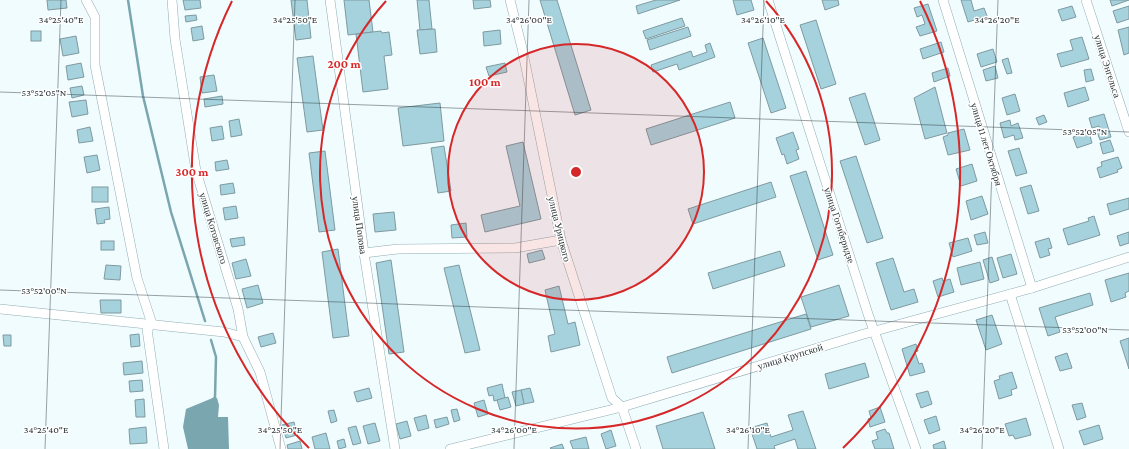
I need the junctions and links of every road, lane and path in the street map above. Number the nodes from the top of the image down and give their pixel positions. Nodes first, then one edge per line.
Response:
1 (86, 0) edge
2 (172, 0) edge
3 (330, 0) edge
4 (510, 0) edge
5 (768, 0) edge
6 (943, 0) edge
7 (1086, 0) edge
8 (1129, 132) edge
9 (561, 240) junction
10 (364, 253) junction
11 (1129, 257) edge
12 (1032, 288) junction
13 (1010, 294) junction
14 (0, 309) edge
15 (152, 324) junction
16 (874, 331) junction
17 (243, 337) junction
18 (622, 407) junction
19 (164, 449) edge
20 (281, 449) edge
21 (395, 449) edge
22 (450, 449) edge
23 (636, 449) edge
24 (916, 449) edge
25 (1059, 449) edge

1 - 15 street
2 - 17 street, улица Котовского
3 - 10 street, улица Попова
4 - 9 street, улица Урицкого
5 - 16 street, улица Гогиберидзе
6 - 12 street, улица 11 лет Октября
7 - 8 street, улица Энгельса
9 - 10 street
9 - 18 street, улица Урицкого
10 - 21 street, улица Попова
11 - 12 street, улица Крупской
12 - 13 street, улица Крупской
13 - 16 street, улица Крупской
13 - 25 street
14 - 15 street
15 - 17 street
15 - 19 street
16 - 18 street, улица Крупской
16 - 24 street, улица Гогиберидзе
17 - 20 street, улица Котовского
18 - 22 street, улица Крупской
18 - 23 street, улица Урицкого

